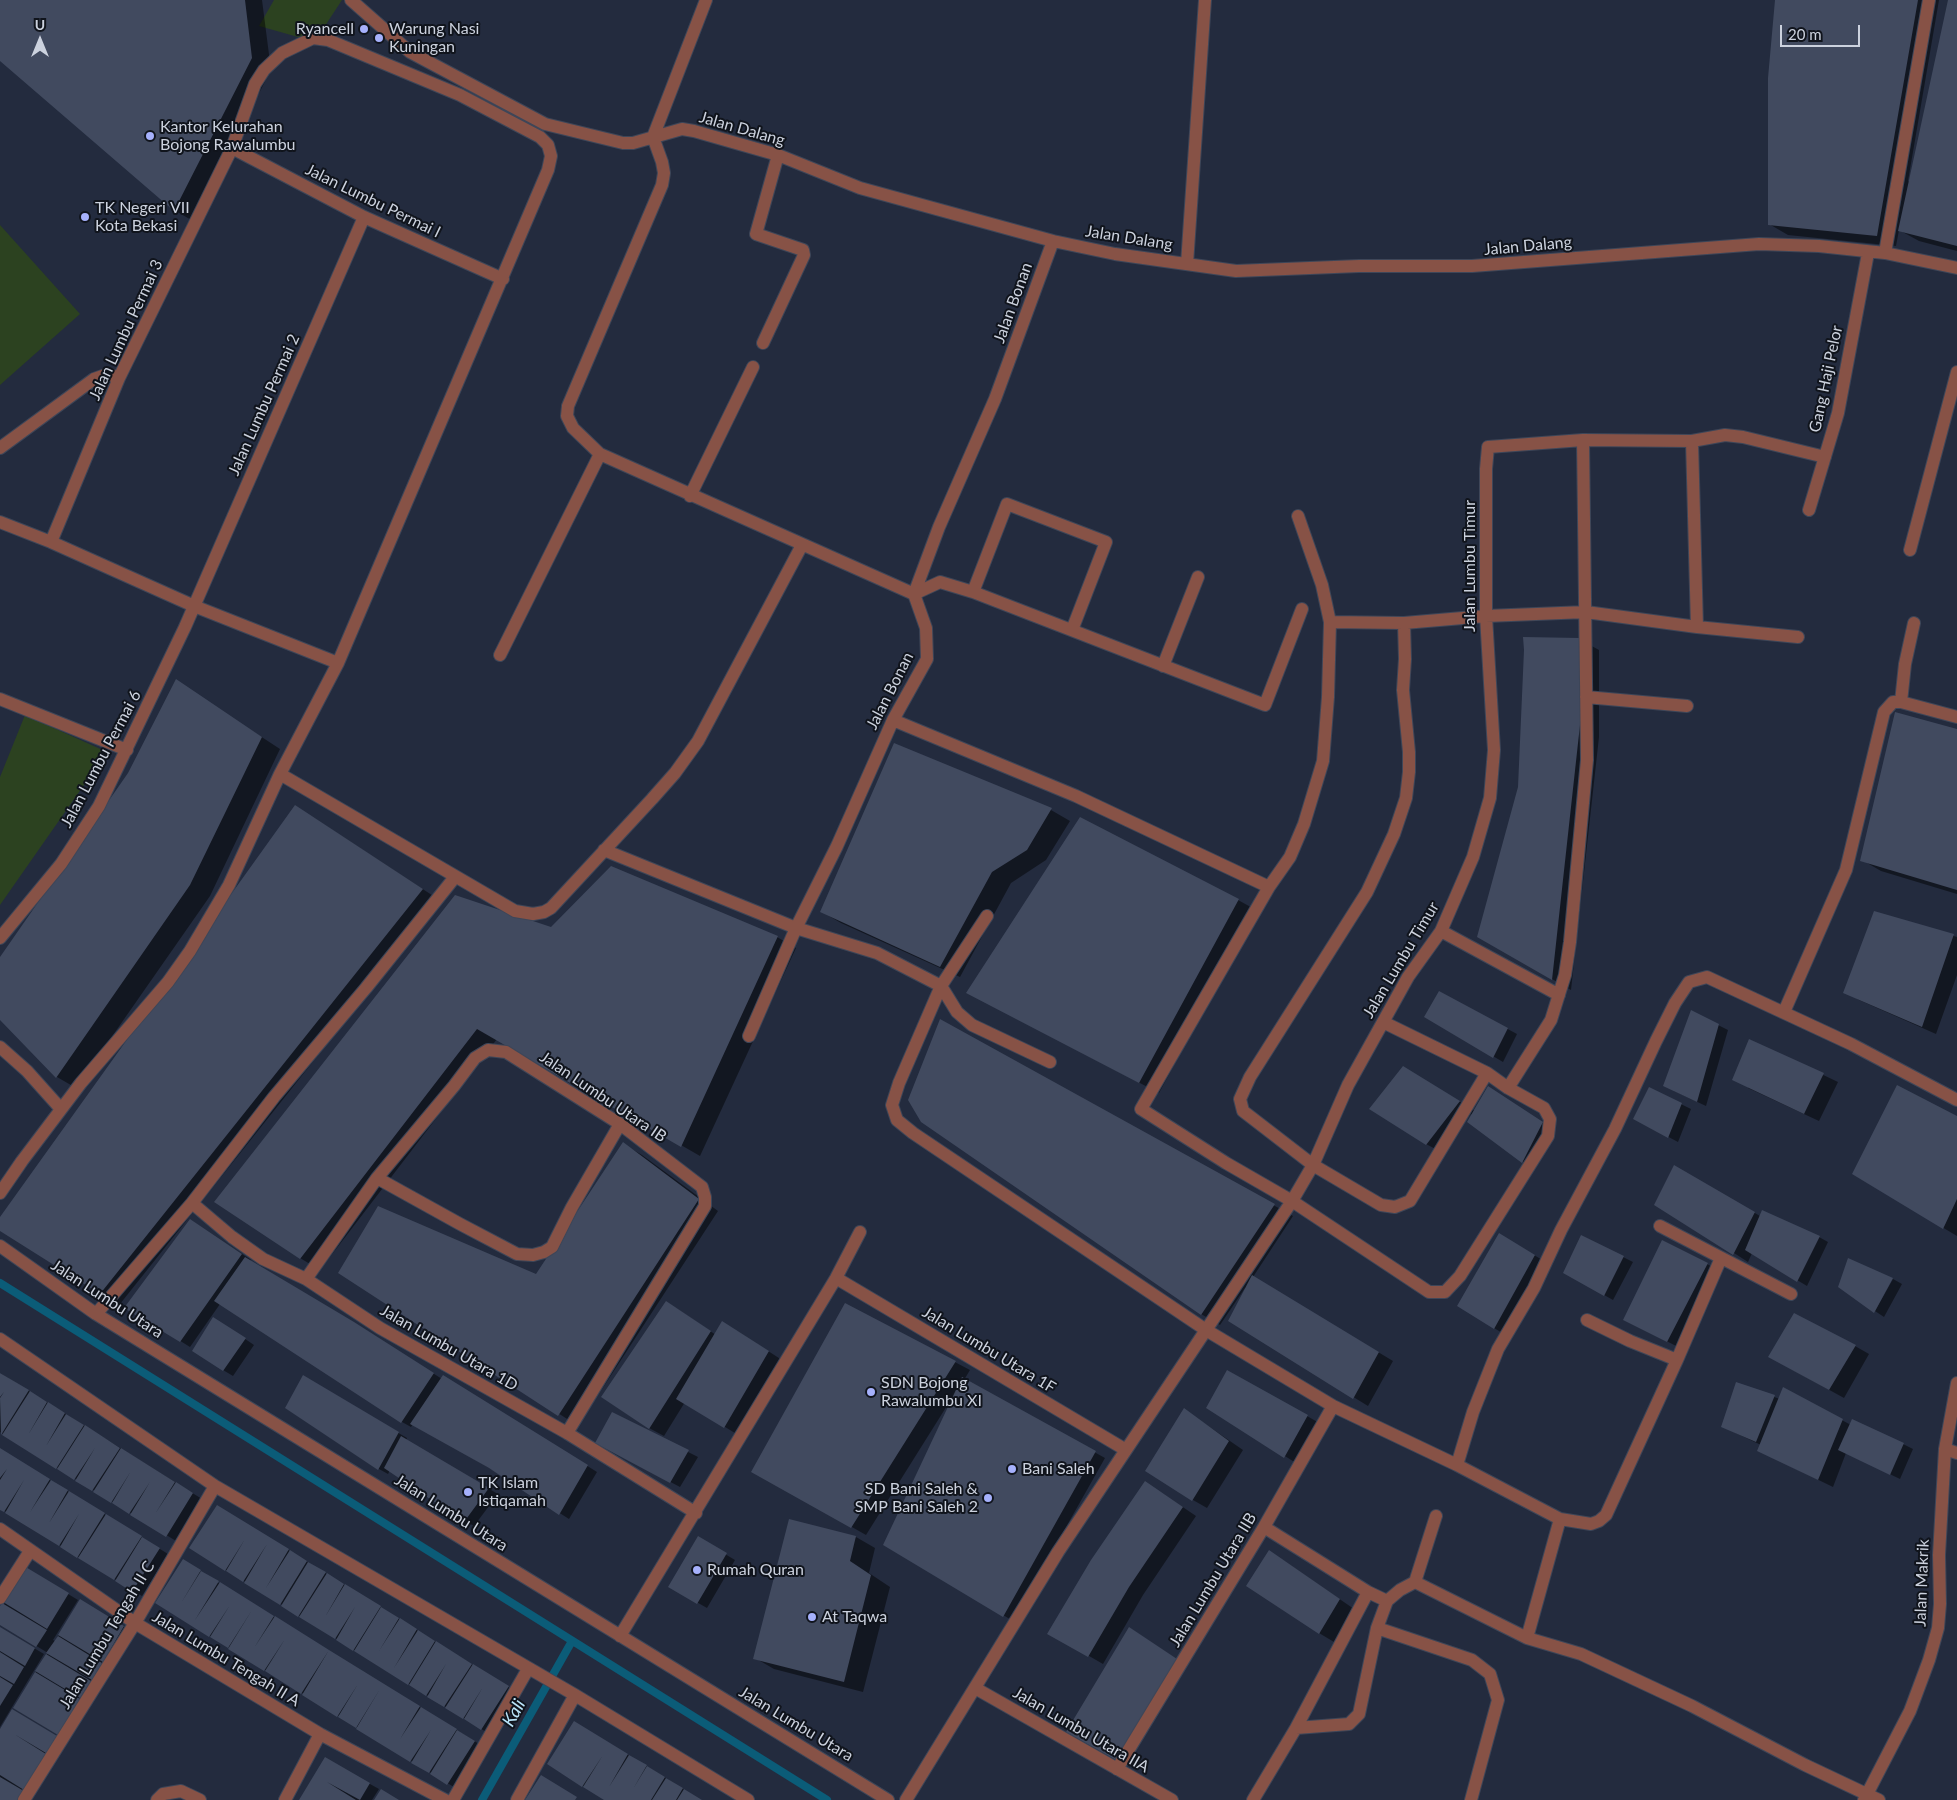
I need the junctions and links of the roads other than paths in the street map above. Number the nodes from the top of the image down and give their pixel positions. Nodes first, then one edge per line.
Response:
1 (352, 0) edge
2 (706, 0) edge
3 (1205, 0) edge
4 (1929, 0) edge
5 (653, 138) junction
6 (232, 148) junction
7 (778, 155) junction
8 (364, 217) junction
9 (1053, 241) junction
10 (1868, 252) junction
11 (1885, 253) junction
12 (1187, 264) junction
13 (1957, 268) edge
14 (503, 279) junction
15 (763, 343) dead end
16 (753, 367) dead end
17 (1957, 372) edge
18 (119, 378) junction
19 (1583, 440) junction
20 (1692, 441) junction
21 (0, 448) edge
22 (600, 454) junction
23 (1824, 457) junction
24 (690, 496) junction
25 (1809, 510) dead end
26 (1298, 516) dead end
27 (0, 522) edge
28 (51, 542) junction
29 (802, 545) junction
30 (1910, 550) dead end
31 (1198, 577) dead end
32 (973, 592) junction
33 (914, 594) junction
34 (194, 606) junction
35 (1302, 609) dead end
36 (1586, 612) junction
37 (1486, 616) junction
38 (1330, 622) junction
39 (1404, 622) junction
40 (1914, 623) dead end
41 (1696, 626) junction
42 (1072, 630) junction
43 (1798, 637) dead end
44 (500, 655) dead end
45 (338, 663) junction
46 (1163, 666) junction
47 (1586, 697) junction
48 (0, 699) edge
49 (1901, 702) junction
50 (1687, 706) dead end
51 (1957, 718) edge
52 (893, 720) junction
53 (127, 750) junction
54 (280, 774) junction
55 (604, 850) junction
56 (455, 878) junction
57 (1269, 887) junction
58 (987, 916) dead end
59 (796, 928) junction
60 (1441, 931) junction
61 (0, 938) edge
62 (941, 986) junction
63 (1559, 995) junction
64 (1784, 1012) junction
65 (1382, 1022) junction
66 (749, 1036) dead end
67 (0, 1047) edge
68 (1050, 1062) dead end
69 (1487, 1073) junction
70 (1508, 1088) junction
71 (1957, 1100) edge
72 (62, 1109) junction
73 (620, 1124) junction
74 (1314, 1165) junction
75 (377, 1178) junction
76 (0, 1193) edge
77 (1292, 1202) junction
78 (192, 1203) junction
79 (1660, 1226) dead end
80 (860, 1232) dead end
81 (0, 1246) edge
82 (1721, 1258) junction
83 (836, 1278) junction
84 (306, 1279) junction
85 (1791, 1294) dead end
86 (96, 1314) junction
87 (1587, 1320) dead end
88 (1206, 1330) junction
89 (0, 1339) edge
90 (1677, 1360) junction
91 (1957, 1383) edge
92 (1332, 1406) junction
93 (567, 1433) junction
94 (1126, 1450) junction
95 (1951, 1451) edge
96 (1457, 1465) junction
97 (215, 1486) junction
98 (696, 1513) junction
99 (1436, 1516) dead end
100 (1560, 1519) junction
101 (1264, 1527) junction
102 (0, 1529) edge
103 (30, 1551) junction
104 (1415, 1582) junction
105 (1368, 1592) junction
106 (0, 1598) edge
107 (1387, 1601) junction
108 (135, 1623) junction
109 (1377, 1628) junction
110 (620, 1636) junction
111 (1527, 1638) junction
112 (533, 1671) junction
113 (975, 1688) junction
114 (575, 1695) junction
115 (1296, 1728) junction
116 (320, 1734) junction
117 (1117, 1769) junction
118 (1865, 1797) edge
119 (24, 1800) edge
120 (157, 1800) edge
121 (200, 1800) edge
122 (285, 1800) edge
123 (445, 1800) edge
124 (453, 1800) edge
125 (518, 1800) edge
126 (748, 1800) edge
127 (888, 1800) edge
128 (906, 1800) edge
129 (1172, 1800) edge
130 (1253, 1800) edge
131 (1470, 1800) edge
132 (1879, 1800) edge

1 - 5 street, Jalan Dalang
2 - 5 street
3 - 12 street
4 - 11 street
5 - 7 street, Jalan Dalang
5 - 22 street
6 - 8 street, Jalan Lumbu Permai I
6 - 14 street, Jalan Lumbu Permai 3
6 - 18 street, Jalan Lumbu Permai 3
7 - 9 street, Jalan Dalang
7 - 15 street
8 - 14 street, Jalan Lumbu Permai I
8 - 34 street, Jalan Lumbu Permai 2
9 - 12 street, Jalan Dalang
9 - 33 street, Jalan Bonan
10 - 11 street, Jalan Dalang
10 - 12 street, Jalan Dalang
10 - 23 street, Gang Haji Pelor
11 - 13 street, Jalan Dalang
14 - 45 street
16 - 24 street
17 - 30 street
18 - 21 street
18 - 28 street, Jalan Lumbu Permai 3
19 - 20 street
19 - 36 street
19 - 37 street, Jalan Lumbu Timur
20 - 23 street
20 - 41 street
22 - 24 street
22 - 44 street
23 - 25 street, Gang Haji Pelor
24 - 29 street
26 - 38 street
27 - 28 street
28 - 34 street
29 - 33 street
29 - 55 street
31 - 46 street
32 - 33 street
32 - 42 street
32 - 42 street
33 - 52 street, Jalan Bonan
34 - 45 street
34 - 53 street, Jalan Lumbu Permai 6
35 - 46 street
36 - 37 street
36 - 41 street
36 - 47 street
37 - 39 street
37 - 60 street, Jalan Lumbu Timur
38 - 39 street
38 - 57 street
39 - 74 street
40 - 49 street
41 - 43 street
42 - 46 street
45 - 54 street
47 - 50 street
47 - 63 street
48 - 53 street
49 - 51 street
49 - 64 street
52 - 57 street
52 - 59 street, Jalan Bonan
53 - 61 street, Jalan Lumbu Permai 6
54 - 56 street
54 - 72 street
55 - 56 street
55 - 59 street
56 - 78 street
57 - 77 street
58 - 62 street
59 - 62 street
59 - 66 street, Jalan Bonan
60 - 63 street
60 - 65 street, Jalan Lumbu Timur
62 - 68 street
62 - 88 street
63 - 70 street
64 - 71 street
64 - 96 street
65 - 69 street
65 - 74 street, Jalan Lumbu Timur
67 - 72 street
69 - 70 street
69 - 74 street
70 - 77 street
72 - 76 street
73 - 75 street, Jalan Lumbu Utara IB
73 - 75 street
73 - 93 street, Jalan Lumbu Utara IB
74 - 77 street, Jalan Lumbu Timur
75 - 84 street, Jalan Lumbu Utara IB
77 - 88 street, Jalan Lumbu Timur
78 - 84 street, Jalan Lumbu Utara 1D
78 - 86 street
79 - 82 street
80 - 83 street
81 - 86 street, Jalan Lumbu Utara
82 - 85 street
82 - 90 street
83 - 94 street, Jalan Lumbu Utara 1F
83 - 98 street
84 - 93 street, Jalan Lumbu Utara 1D
86 - 110 street, Jalan Lumbu Utara
87 - 90 street
88 - 92 street
88 - 94 street, Jalan Lumbu Timur
89 - 97 street
90 - 100 street
91 - 95 street, Jalan Makrik
92 - 96 street
92 - 101 street, Jalan Lumbu Utara IIB
93 - 98 street, Jalan Lumbu Utara 1D
94 - 113 street, Jalan Lumbu Timur
95 - 118 street, Jalan Makrik
96 - 100 street
97 - 108 street, Jalan Lumbu Tengah II C
97 - 112 street
98 - 110 street
99 - 104 street
100 - 111 street
101 - 105 street
101 - 117 street, Jalan Lumbu Utara IIB
102 - 103 street, Jalan Lumbu Tengah II A
103 - 106 street
103 - 108 street, Jalan Lumbu Tengah II A
104 - 107 street
104 - 111 street
105 - 107 street
105 - 115 street
107 - 109 street
108 - 116 street, Jalan Lumbu Tengah II A
108 - 119 street, Jalan Lumbu Tengah II C
109 - 115 street
109 - 131 street
110 - 127 street, Jalan Lumbu Utara
111 - 118 street
112 - 114 street
112 - 124 street
113 - 117 street, Jalan Lumbu Utara IIA
113 - 128 street, Jalan Lumbu Timur
114 - 125 street
114 - 126 street
115 - 130 street
116 - 122 street
116 - 123 street, Jalan Lumbu Tengah II A
117 - 129 street, Jalan Lumbu Utara IIA
118 - 132 street
120 - 121 street

